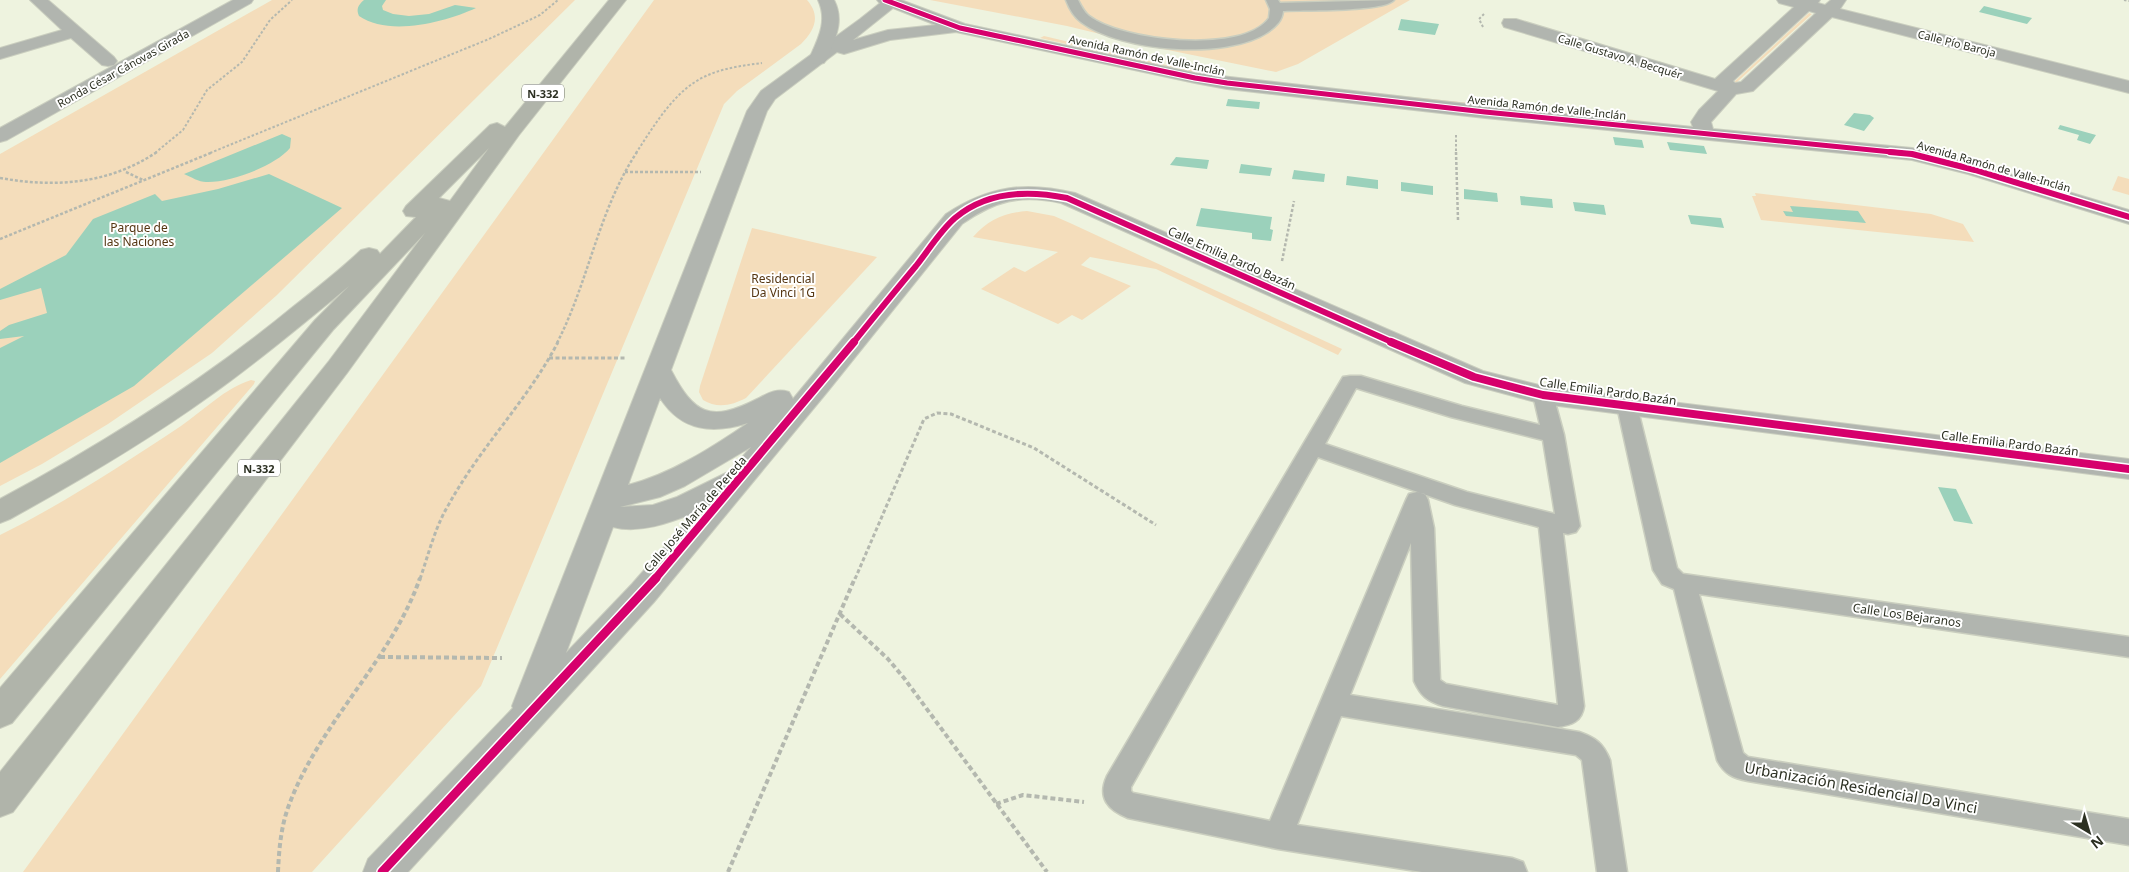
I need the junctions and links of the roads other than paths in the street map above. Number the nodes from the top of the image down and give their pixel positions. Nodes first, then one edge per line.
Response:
1 (38, 0) edge
2 (222, 0) edge
3 (245, 0) edge
4 (618, 0) edge
5 (826, 0) edge
6 (1072, 0) edge
7 (1388, 0) edge
8 (1786, 0) edge
9 (888, 1) edge
10 (1274, 3) edge
11 (1809, 3) edge
12 (1834, 5) edge
13 (1510, 23) dead end
14 (960, 28) junction
15 (73, 32) junction
16 (0, 54) edge
17 (573, 54) junction
18 (818, 59) junction
19 (108, 61) junction
20 (2129, 87) edge
21 (1730, 89) junction
22 (0, 120) edge
23 (1703, 128) junction
24 (512, 132) junction
25 (0, 136) edge
26 (1032, 192) joint
27 (2129, 205) edge
28 (2129, 217) edge
29 (839, 361) junction
30 (658, 370) junction
31 (819, 385) junction
32 (1543, 395) junction
33 (1627, 406) junction
34 (1552, 435) junction
35 (1311, 447) junction
36 (2129, 469) edge
37 (745, 473) junction
38 (1420, 493) junction
39 (606, 505) junction
40 (0, 512) edge
41 (1550, 522) junction
42 (1684, 583) junction
43 (2129, 647) edge
44 (1333, 702) junction
45 (0, 713) edge
46 (523, 720) junction
47 (0, 800) edge
48 (2129, 832) edge
49 (1278, 836) junction
50 (382, 872) edge
51 (1512, 872) edge
52 (1612, 872) edge

1 - 15 street
2 - 19 street, Ronda César Cánovas Girada
3 - 25 street, Ronda César Cánovas Girada
4 - 17 highway, N-332
5 - 18 street
6 - 10 lane
7 - 10 lane
8 - 11 street, Calle Pío Baroja
9 - 14 street
9 - 18 street, Calle José María de Pereda
9 - 23 street, Avenida Ramón de Valle-Inclán
11 - 12 street, Calle Pío Baroja
11 - 21 street
12 - 20 street, Calle Pío Baroja
12 - 21 street
13 - 21 street, Calle Gustavo A. Becquér
14 - 18 street, Calle José María de Pereda
14 - 23 street, Avenida Ramón de Valle-Inclán
15 - 16 street
15 - 19 street
17 - 24 highway, N-332
17 - 40 highway
18 - 30 street, Calle José María de Pereda
19 - 22 street, Ronda César Cánovas Girada
21 - 23 street
23 - 27 street, Avenida Ramón de Valle-Inclán
23 - 28 street, Avenida Ramón de Valle-Inclán
24 - 45 highway, N-332
24 - 47 highway, N-332
26 - 29 street, Calle José María de Pereda
26 - 32 street, Calle Emilia Pardo Bazán
29 - 30 street, Calle José María de Pereda
29 - 31 street, Calle José María de Pereda
30 - 39 street, Calle José María de Pereda
31 - 37 street, Calle José María de Pereda
31 - 39 street, Calle José María de Pereda
32 - 33 street, Calle Emilia Pardo Bazán
32 - 34 lane
33 - 36 street, Calle Emilia Pardo Bazán
33 - 42 lane
34 - 35 lane
34 - 41 lane
35 - 38 lane
35 - 49 lane
37 - 39 street, Calle José María de Pereda
37 - 46 street, Calle José María de Pereda
38 - 41 lane
38 - 41 lane
38 - 44 lane
39 - 46 street, Calle José María de Pereda
42 - 43 lane, Calle Los Bejaranos
42 - 48 lane, Urbanización Residencial Da Vinci
44 - 49 lane
44 - 52 lane
46 - 50 street, Calle José María de Pereda
49 - 51 lane

